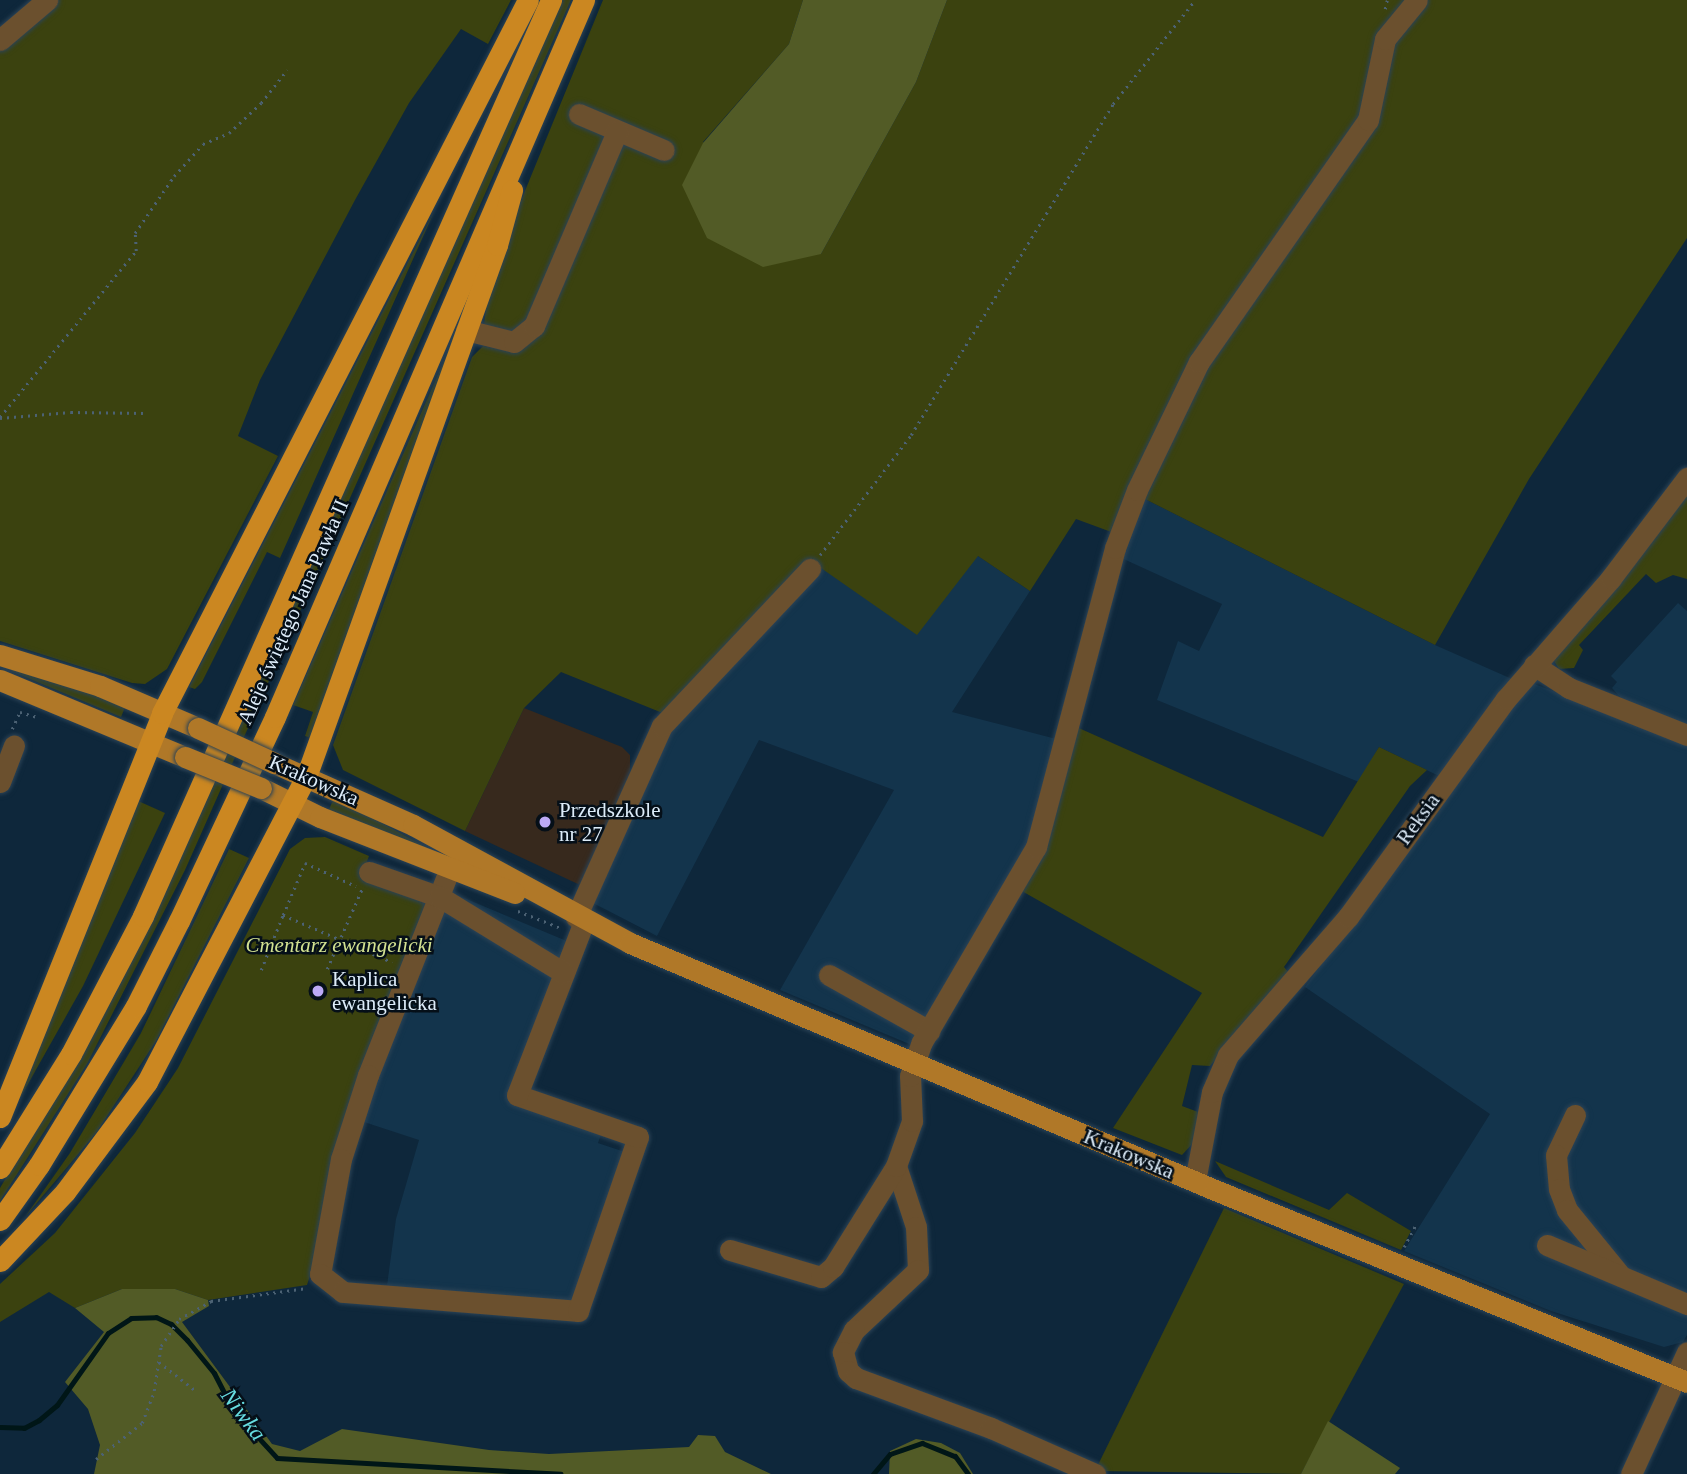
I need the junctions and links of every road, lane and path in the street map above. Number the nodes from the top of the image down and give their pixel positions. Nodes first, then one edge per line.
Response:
1 (47, 0) edge
2 (528, 0) edge
3 (551, 0) edge
4 (584, 0) edge
5 (1195, 0) edge
6 (1417, 0) edge
7 (0, 40) edge
8 (287, 70) dead end
9 (535, 109) junction
10 (579, 114) dead end
11 (617, 131) junction
12 (664, 150) dead end
13 (466, 330) junction
14 (146, 413) dead end
15 (0, 418) edge
16 (1687, 478) edge
17 (810, 569) joint
18 (0, 655) edge
19 (1534, 665) junction
20 (0, 680) edge
21 (162, 713) junction
22 (1687, 735) edge
23 (149, 741) junction
24 (14, 747) dead end
25 (306, 777) junction
26 (0, 782) edge
27 (292, 804) junction
28 (450, 868) junction
29 (366, 881) junction
30 (374, 894) dead end
31 (440, 897) junction
32 (283, 915) junction
33 (580, 919) junction
34 (339, 939) junction
35 (398, 965) dead end
36 (261, 970) dead end
37 (327, 970) dead end
38 (564, 973) junction
39 (829, 975) dead end
40 (929, 1031) junction
41 (914, 1062) junction
42 (1575, 1115) dead end
43 (0, 1117) edge
44 (896, 1166) junction
45 (0, 1168) edge
46 (1195, 1181) junction
47 (0, 1220) edge
48 (1417, 1223) dead end
49 (1547, 1245) dead end
50 (730, 1250) dead end
51 (1401, 1253) dead end
52 (0, 1261) edge
53 (320, 1275) junction
54 (1621, 1276) junction
55 (1687, 1304) edge
56 (1687, 1352) edge
57 (159, 1362) junction
58 (1681, 1379) edge
59 (195, 1390) dead end
60 (96, 1459) dead end
61 (1095, 1474) edge
62 (1631, 1474) edge

1 - 7 street
2 - 21 highway
3 - 45 highway, Aleje świętego Jana Pawła II
4 - 9 highway, Aleje świętego Jana Pawła II
5 - 17 path
6 - 40 street
8 - 15 path
9 - 13 highway
9 - 47 highway, Aleje świętego Jana Pawła II
10 - 11 street
11 - 12 street
11 - 13 street
13 - 25 highway
14 - 15 path
16 - 19 street, Reksia
17 - 33 street
18 - 21 main road, Krakowska
19 - 22 street
19 - 46 street, Reksia
20 - 23 main road, Krakowska
21 - 23 highway
21 - 25 main road, Krakowska, bridge
23 - 27 main road, Krakowska, bridge
23 - 43 highway
24 - 26 street
25 - 27 highway
25 - 33 main road, Krakowska
27 - 28 main road, Krakowska
27 - 52 highway
28 - 31 street
28 - 33 main road, Krakowska
29 - 30 path
29 - 31 street
29 - 32 path
29 - 34 path
31 - 38 street
31 - 53 street
32 - 34 path
32 - 36 path
33 - 38 street
33 - 41 main road, Krakowska
34 - 35 path
34 - 37 path
38 - 53 street
39 - 40 street
40 - 41 street
41 - 44 street
41 - 46 main road, Krakowska
42 - 54 street
44 - 50 street
44 - 61 street
46 - 58 main road, Krakowska
48 - 51 path
49 - 54 street
53 - 57 path
54 - 55 street
56 - 58 street
57 - 59 path
57 - 60 path
58 - 62 street

